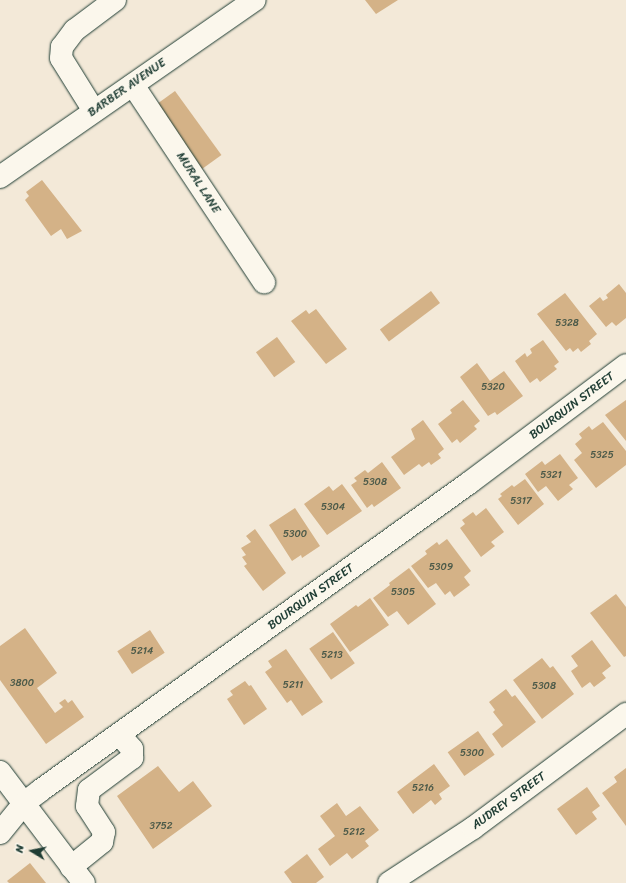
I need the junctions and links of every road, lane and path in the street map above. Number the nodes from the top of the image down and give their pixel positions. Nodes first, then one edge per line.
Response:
1 (115, 0) edge
2 (255, 0) edge
3 (133, 84) junction
4 (94, 111) junction
5 (0, 177) edge
6 (264, 282) dead end
7 (626, 365) edge
8 (626, 714) edge
9 (120, 734) junction
10 (0, 772) edge
11 (24, 803) junction
12 (0, 833) edge
13 (77, 875) edge
14 (389, 883) edge

1 - 4 street
2 - 3 street, BARBER AVENUE
3 - 4 street, BARBER AVENUE
3 - 6 street, MURAL LANE
4 - 5 street, BARBER AVENUE
7 - 9 street, BOURQUIN STREET
8 - 14 street, AUDREY STREET
9 - 11 street, BOURQUIN STREET
9 - 13 street
10 - 11 street
11 - 12 street, BOURQUIN STREET
11 - 13 street

